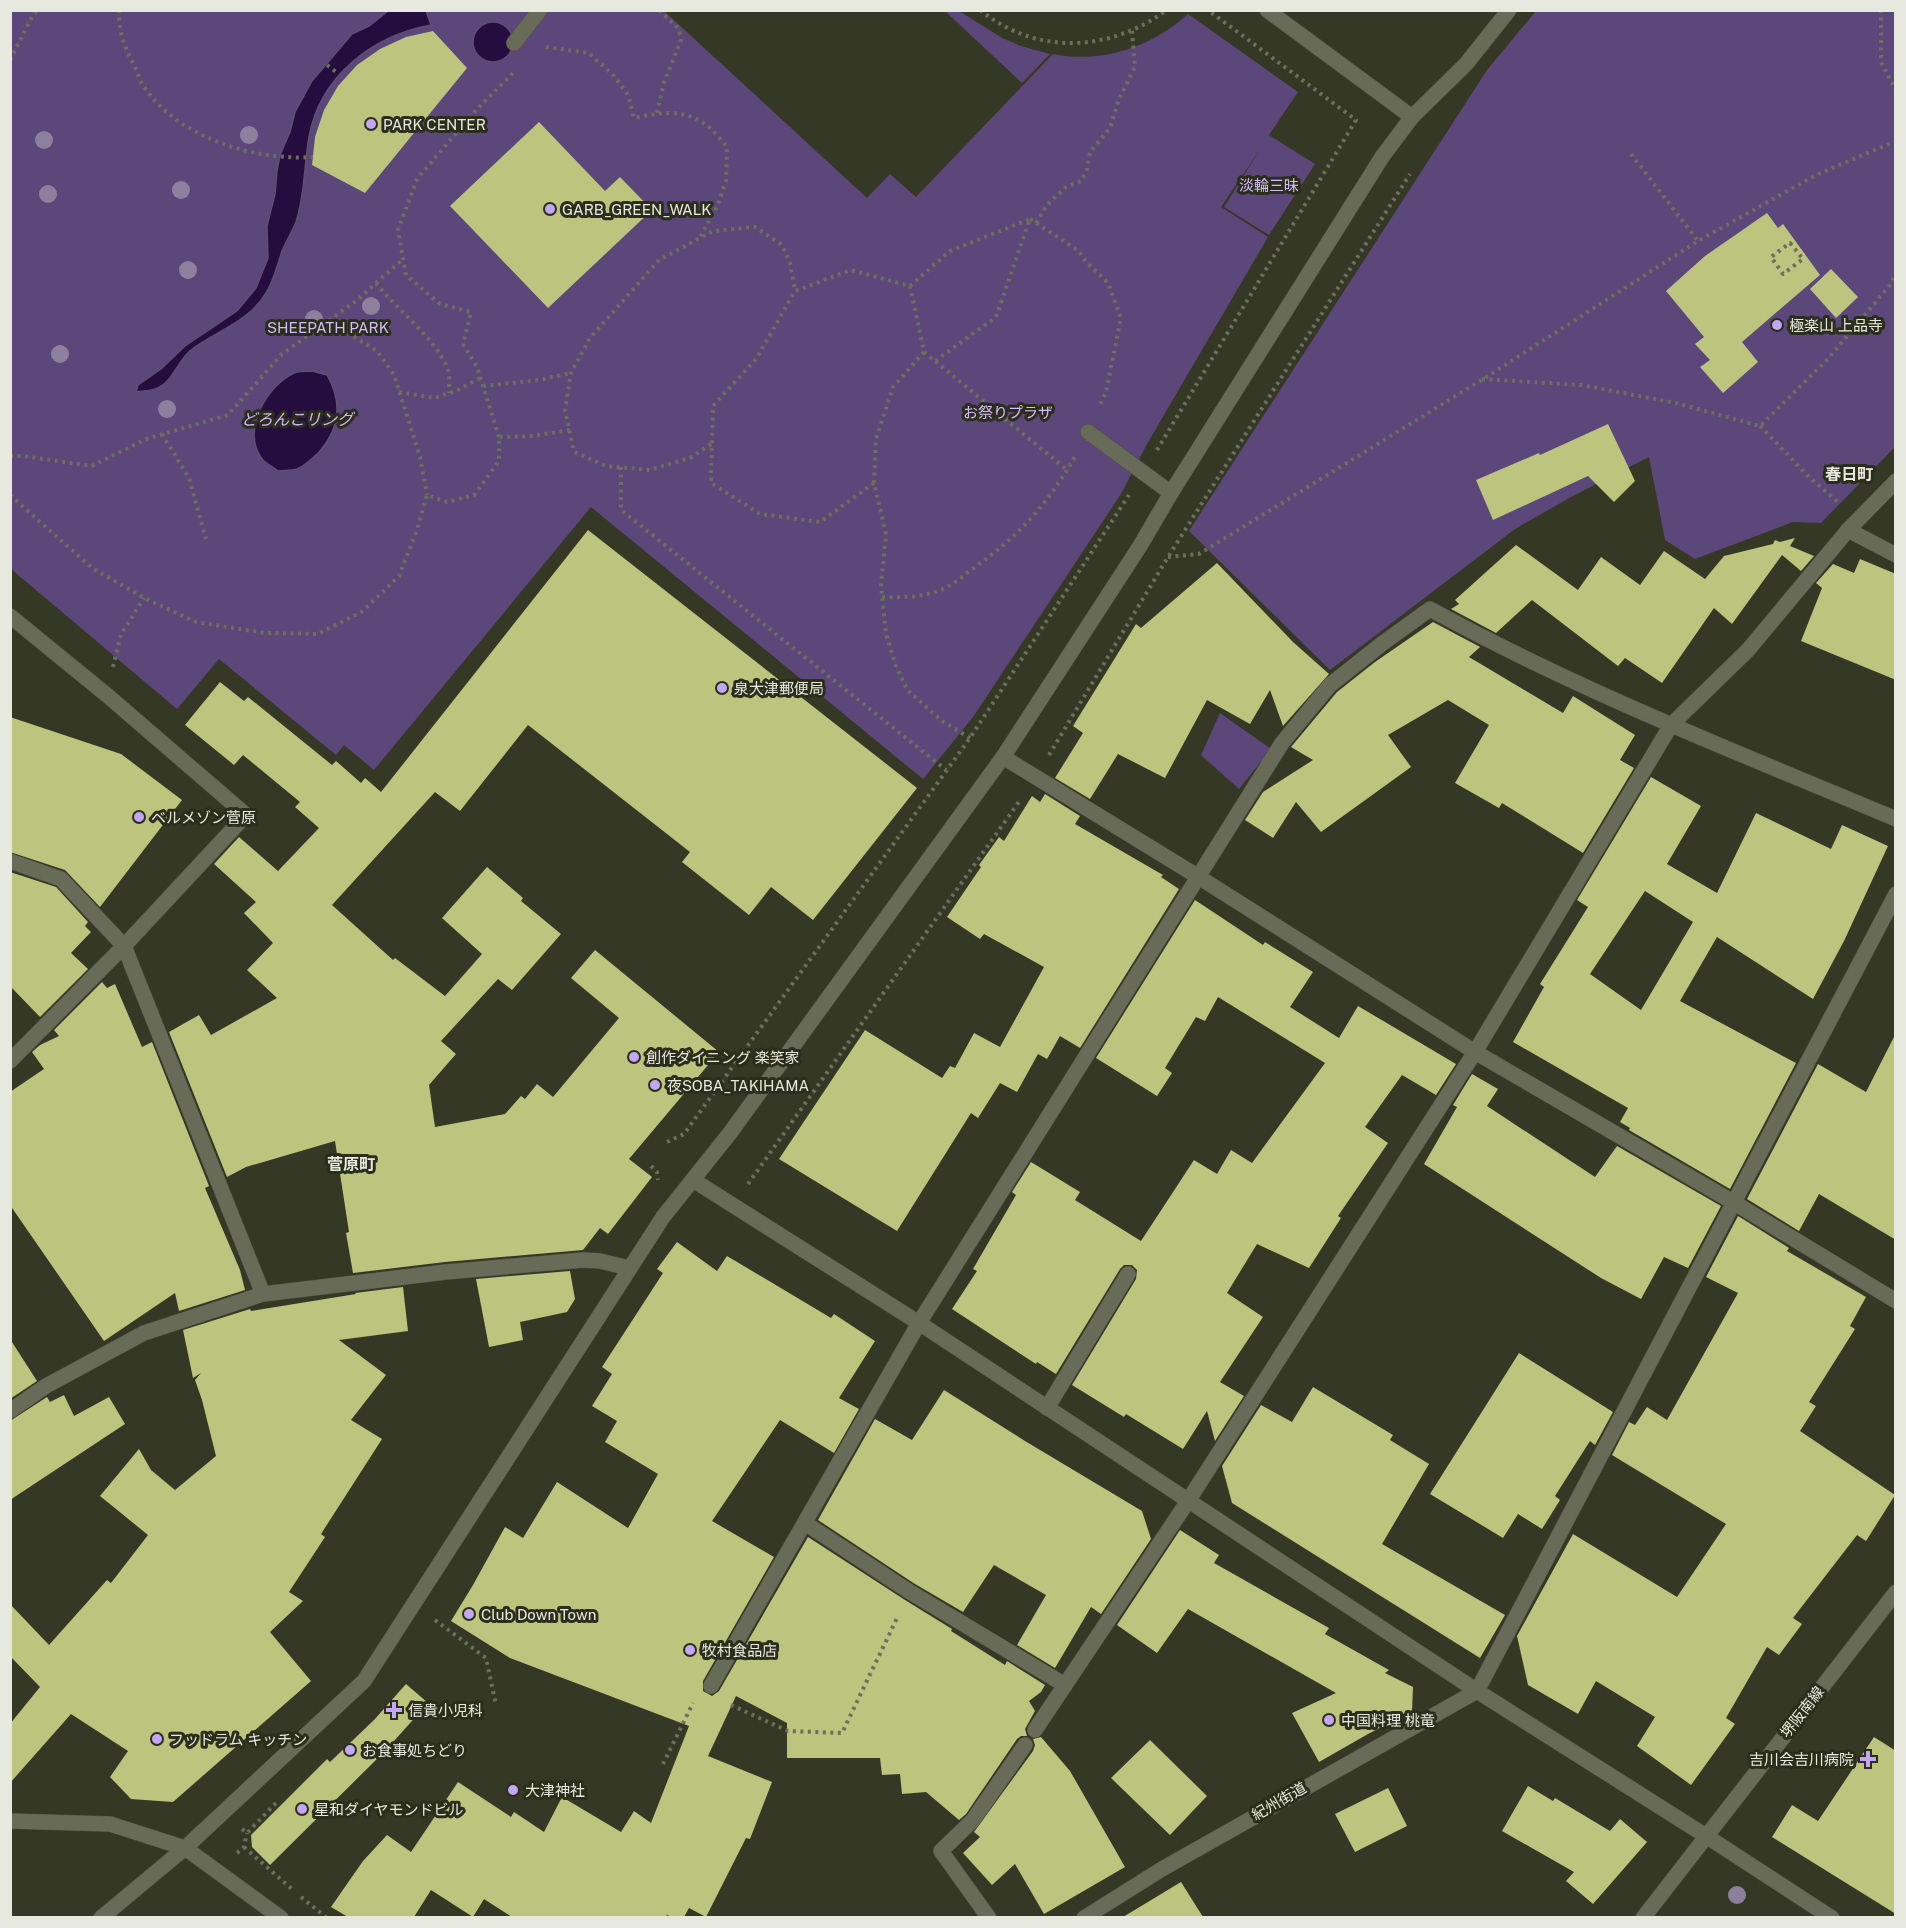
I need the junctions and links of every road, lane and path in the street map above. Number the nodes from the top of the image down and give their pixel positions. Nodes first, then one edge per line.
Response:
1 (39, 10) edge
2 (119, 10) edge
3 (540, 10) edge
4 (659, 10) edge
5 (980, 10) edge
6 (1167, 10) edge
7 (1208, 10) edge
8 (1267, 10) edge
9 (1509, 10) edge
10 (1881, 10) edge
11 (1132, 31) junction
12 (514, 43) dead end
13 (537, 54) dead end
14 (10, 60) edge
15 (327, 65) dead end
16 (520, 67) dead end
17 (339, 74) dead end
18 (1896, 92) edge
19 (657, 113) junction
20 (1412, 117) junction
21 (1896, 141) edge
22 (1631, 154) dead end
23 (313, 157) dead end
24 (1030, 219) junction
25 (1036, 223) junction
26 (700, 237) junction
27 (1698, 241) junction
28 (1771, 257) joint
29 (403, 259) junction
30 (1896, 273) edge
31 (376, 283) junction
32 (910, 286) junction
33 (795, 291) junction
34 (328, 321) junction
35 (924, 352) junction
36 (935, 361) junction
37 (571, 373) junction
38 (480, 378) junction
39 (1482, 379) junction
40 (483, 386) junction
41 (399, 392) junction
42 (449, 393) junction
43 (1760, 426) junction
44 (570, 430) junction
45 (1088, 432) junction
46 (162, 434) junction
47 (499, 437) junction
48 (712, 443) junction
49 (10, 456) edge
50 (621, 467) junction
51 (1067, 470) junction
52 (1142, 473) junction
53 (1896, 481) edge
54 (874, 483) junction
55 (1171, 493) junction
56 (10, 495) edge
57 (427, 495) junction
58 (1853, 525) junction
59 (206, 539) dead end
60 (1140, 546) junction
61 (1896, 555) edge
62 (882, 597) junction
63 (144, 598) junction
64 (10, 616) edge
65 (108, 696) junction
66 (1671, 725) junction
67 (970, 738) junction
68 (1003, 757) junction
69 (946, 770) junction
70 (1896, 819) edge
71 (10, 861) edge
72 (1197, 876) junction
73 (1896, 894) edge
74 (124, 946) junction
75 (1475, 1052) junction
76 (10, 1061) edge
77 (667, 1142) dead end
78 (693, 1180) junction
79 (1733, 1202) junction
80 (629, 1268) junction
81 (1128, 1274) dead end
82 (263, 1294) junction
83 (1896, 1301) edge
84 (919, 1323) junction
85 (1047, 1408) junction
86 (10, 1411) edge
87 (1188, 1501) junction
88 (805, 1523) junction
89 (910, 1592) junction
90 (1896, 1592) edge
91 (434, 1620) dead end
92 (1065, 1684) junction
93 (711, 1686) dead end
94 (1478, 1691) junction
95 (695, 1699) dead end
96 (728, 1703) dead end
97 (496, 1705) dead end
98 (1035, 1730) dead end
99 (1025, 1745) dead end
100 (663, 1764) dead end
101 (10, 1821) edge
102 (1706, 1836) junction
103 (185, 1848) junction
104 (244, 1848) dead end
105 (101, 1917) edge
106 (281, 1917) edge
107 (327, 1917) edge
108 (989, 1917) edge
109 (1084, 1917) edge
110 (1643, 1917) edge
111 (1832, 1917) edge

1 - 14 path
2 - 23 path
3 - 12 street
4 - 19 path
5 - 11 path
6 - 11 path
7 - 52 path
8 - 20 street
9 - 20 street
10 - 18 path
11 - 25 path
13 - 19 path
15 - 17 path
16 - 29 path
19 - 26 path
20 - 55 street
21 - 27 path
22 - 27 path
24 - 25 path
24 - 32 path
24 - 36 path
25 - 45 path
26 - 33 path
26 - 37 path
27 - 39 path
28 - 28 path
29 - 31 path
29 - 38 path
30 - 43 path
31 - 34 path
31 - 42 path
32 - 33 path
32 - 35 path
33 - 48 path
34 - 41 path
34 - 46 path
35 - 36 path
35 - 54 path
36 - 51 path
37 - 40 path
37 - 44 path
38 - 40 path
38 - 42 path
39 - 43 path
39 - 60 path
40 - 47 path
41 - 42 path
41 - 57 path
43 - 58 path
44 - 47 path
44 - 50 path
45 - 51 path
45 - 52 street
46 - 49 path
46 - 59 path
47 - 57 path
48 - 50 path
48 - 54 path
50 - 69 path
51 - 62 path
52 - 55 street
52 - 67 path
53 - 58 street
54 - 62 path
55 - 60 street
56 - 63 path
57 - 63 path
58 - 61 street
58 - 66 street
60 - 68 street
62 - 67 path
63 - 65 path
64 - 65 street
65 - 74 street
66 - 70 street
66 - 72 street
66 - 75 street
67 - 69 path
68 - 72 street
68 - 78 street
69 - 77 path
71 - 74 street
72 - 75 street
72 - 84 street
73 - 79 street
74 - 76 street
74 - 82 street
75 - 79 street
75 - 87 street
78 - 80 street
78 - 84 street
79 - 83 street
79 - 94 street
80 - 82 street
80 - 103 street
81 - 85 street
82 - 86 street
84 - 85 street
84 - 88 street
85 - 87 street
87 - 92 street
87 - 94 street
88 - 89 street
88 - 93 street
89 - 92 street
89 - 96 path
90 - 102 street, 堺阪南線
91 - 97 path
92 - 98 street
94 - 102 street
94 - 109 street, 紀州街道
95 - 100 path
99 - 108 street
101 - 103 street
102 - 110 street, 堺阪南線
102 - 111 street
103 - 105 street
103 - 106 street
104 - 107 path

